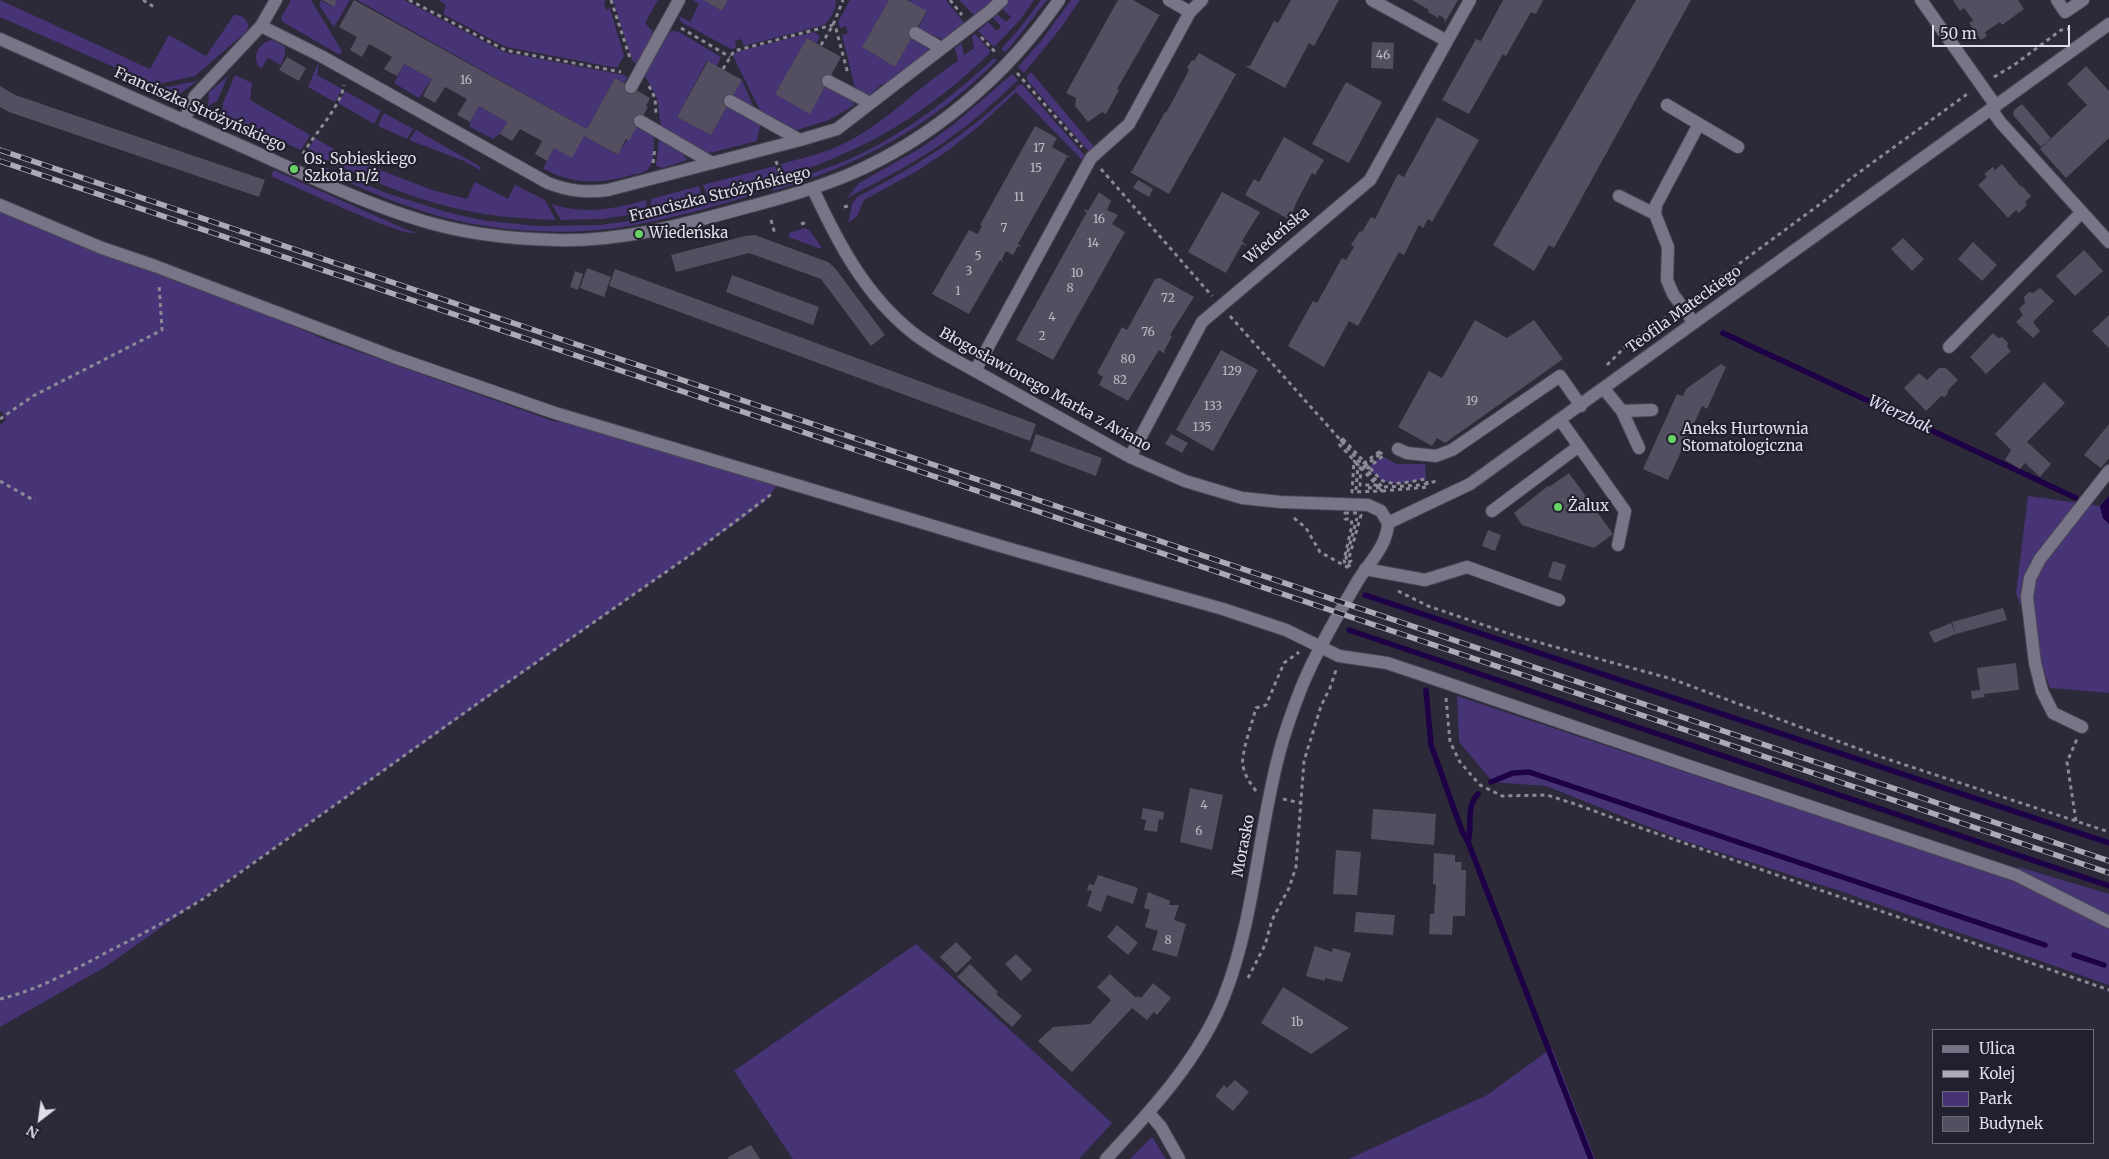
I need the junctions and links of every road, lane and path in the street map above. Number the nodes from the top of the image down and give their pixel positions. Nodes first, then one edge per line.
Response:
1 (143, 0) edge
2 (276, 0) edge
3 (409, 0) edge
4 (611, 0) edge
5 (679, 0) edge
6 (844, 0) edge
7 (1002, 0) edge
8 (1059, 0) edge
9 (1169, 0) edge
10 (1202, 0) edge
11 (1372, 0) edge
12 (1470, 0) edge
13 (1921, 0) edge
14 (2057, 0) edge
15 (2083, 0) edge
16 (154, 7) dead end
17 (1190, 12) junction
18 (668, 20) junction
19 (2109, 24) edge
20 (833, 25) junction
21 (261, 26) junction
22 (971, 26) junction
23 (2069, 29) dead end
24 (915, 33) dead end
25 (0, 39) edge
26 (1447, 41) junction
27 (821, 45) dead end
28 (941, 48) junction
29 (995, 52) dead end
30 (730, 57) junction
31 (630, 61) dead end
32 (723, 69) dead end
33 (346, 70) junction
34 (626, 73) dead end
35 (1022, 79) dead end
36 (828, 80) dead end
37 (1980, 84) junction
38 (631, 87) dead end
39 (853, 94) junction
40 (730, 101) dead end
41 (870, 103) junction
42 (1667, 105) dead end
43 (1993, 107) junction
44 (184, 121) junction
45 (640, 121) dead end
46 (1699, 124) junction
47 (800, 140) junction
48 (1738, 147) dead end
49 (303, 154) dead end
50 (1091, 158) junction
51 (712, 163) junction
52 (813, 189) junction
53 (1619, 196) dead end
54 (0, 206) edge
55 (2082, 212) junction
56 (1655, 214) junction
57 (771, 220) dead end
58 (807, 222) dead end
59 (801, 224) dead end
60 (775, 234) dead end
61 (2109, 242) edge
62 (155, 266) junction
63 (1221, 305) junction
64 (1681, 306) junction
65 (1694, 323) junction
66 (1949, 347) dead end
67 (1606, 366) dead end
68 (974, 371) junction
69 (1604, 389) junction
70 (1581, 406) junction
71 (1652, 410) dead end
72 (1622, 411) junction
73 (0, 419) edge
74 (1560, 421) junction
75 (1340, 441) junction
76 (1579, 446) junction
77 (1639, 448) dead end
78 (1398, 449) dead end
79 (1385, 450) dead end
80 (1130, 458) junction
81 (1362, 465) junction
82 (2109, 471) edge
83 (0, 480) edge
84 (1446, 480) dead end
85 (786, 481) junction
86 (1427, 483) junction
87 (1380, 488) junction
88 (1357, 498) junction
89 (35, 501) dead end
90 (1492, 511) dead end
91 (1290, 516) dead end
92 (1357, 517) dead end
93 (1388, 523) junction
94 (1618, 545) dead end
95 (1348, 563) junction
96 (1365, 569) junction
97 (1396, 590) dead end
98 (1559, 600) dead end
99 (1321, 648) junction
100 (1339, 656) junction
101 (1447, 684) junction
102 (1326, 695) dead end
103 (2082, 727) joint
104 (2076, 821) junction
105 (2109, 832) edge
106 (2109, 922) edge
107 (2109, 990) edge
108 (0, 999) edge
109 (1149, 1112) junction
110 (1106, 1159) edge
111 (1179, 1159) edge

1 - 16 path
2 - 21 street
3 - 34 path
4 - 31 path
5 - 18 street
6 - 20 path
7 - 22 street
8 - 52 street, Franciszka Stróżyńskiego
9 - 17 street
10 - 17 street
11 - 26 street
12 - 26 street, Wiedeńska
13 - 37 street
14 - 15 street
17 - 50 street
18 - 30 path
18 - 38 street
19 - 43 street, Teofila Mateckiego
20 - 27 path
20 - 30 path
20 - 39 path
21 - 33 street
21 - 44 street
22 - 28 street
22 - 29 path
23 - 37 path
24 - 28 street
25 - 44 street, Franciszka Stróżyńskiego
26 - 63 street, Wiedeńska
28 - 41 street
30 - 32 path
33 - 49 path
33 - 51 street
35 - 50 path
36 - 39 street
37 - 43 street
37 - 64 path
39 - 41 street
40 - 47 street
41 - 47 street
42 - 46 street
43 - 55 street
43 - 65 street, Teofila Mateckiego
44 - 52 street, Franciszka Stróżyńskiego
45 - 51 street
46 - 48 street
46 - 56 street
47 - 51 street
50 - 63 path
50 - 68 street
52 - 68 street, Błogosławionego Marka z Aviano
53 - 56 street
54 - 62 street
55 - 61 street
55 - 66 street
56 - 64 street
57 - 60 path
58 - 59 path
62 - 73 path
62 - 85 street
63 - 75 path
63 - 80 street, Wiedeńska
64 - 65 street
64 - 67 path
65 - 69 street, Teofila Mateckiego
68 - 80 street, Błogosławionego Marka z Aviano
69 - 70 street, Teofila Mateckiego
69 - 72 street
70 - 74 street, Teofila Mateckiego
70 - 78 street
71 - 72 street
72 - 77 street
74 - 76 street
74 - 93 street, Teofila Mateckiego
75 - 81 path
75 - 81 path
76 - 90 street
76 - 94 street
79 - 81 path
80 - 88 street, Błogosławionego Marka z Aviano
81 - 86 path
81 - 87 path
81 - 87 path
81 - 87 path
81 - 88 path
82 - 103 street
83 - 89 path
84 - 86 path
85 - 99 street
85 - 108 path
86 - 87 path
87 - 88 path
88 - 93 street, Błogosławionego Marka z Aviano
91 - 95 path
92 - 95 path
93 - 96 street, Morasko
95 - 95 path
96 - 98 street
96 - 99 street, Morasko
97 - 104 path
99 - 100 street
99 - 109 street, Morasko
100 - 101 street
100 - 102 path
101 - 106 street
101 - 107 path
103 - 104 path
104 - 105 path
109 - 110 street, Morasko
109 - 111 street

